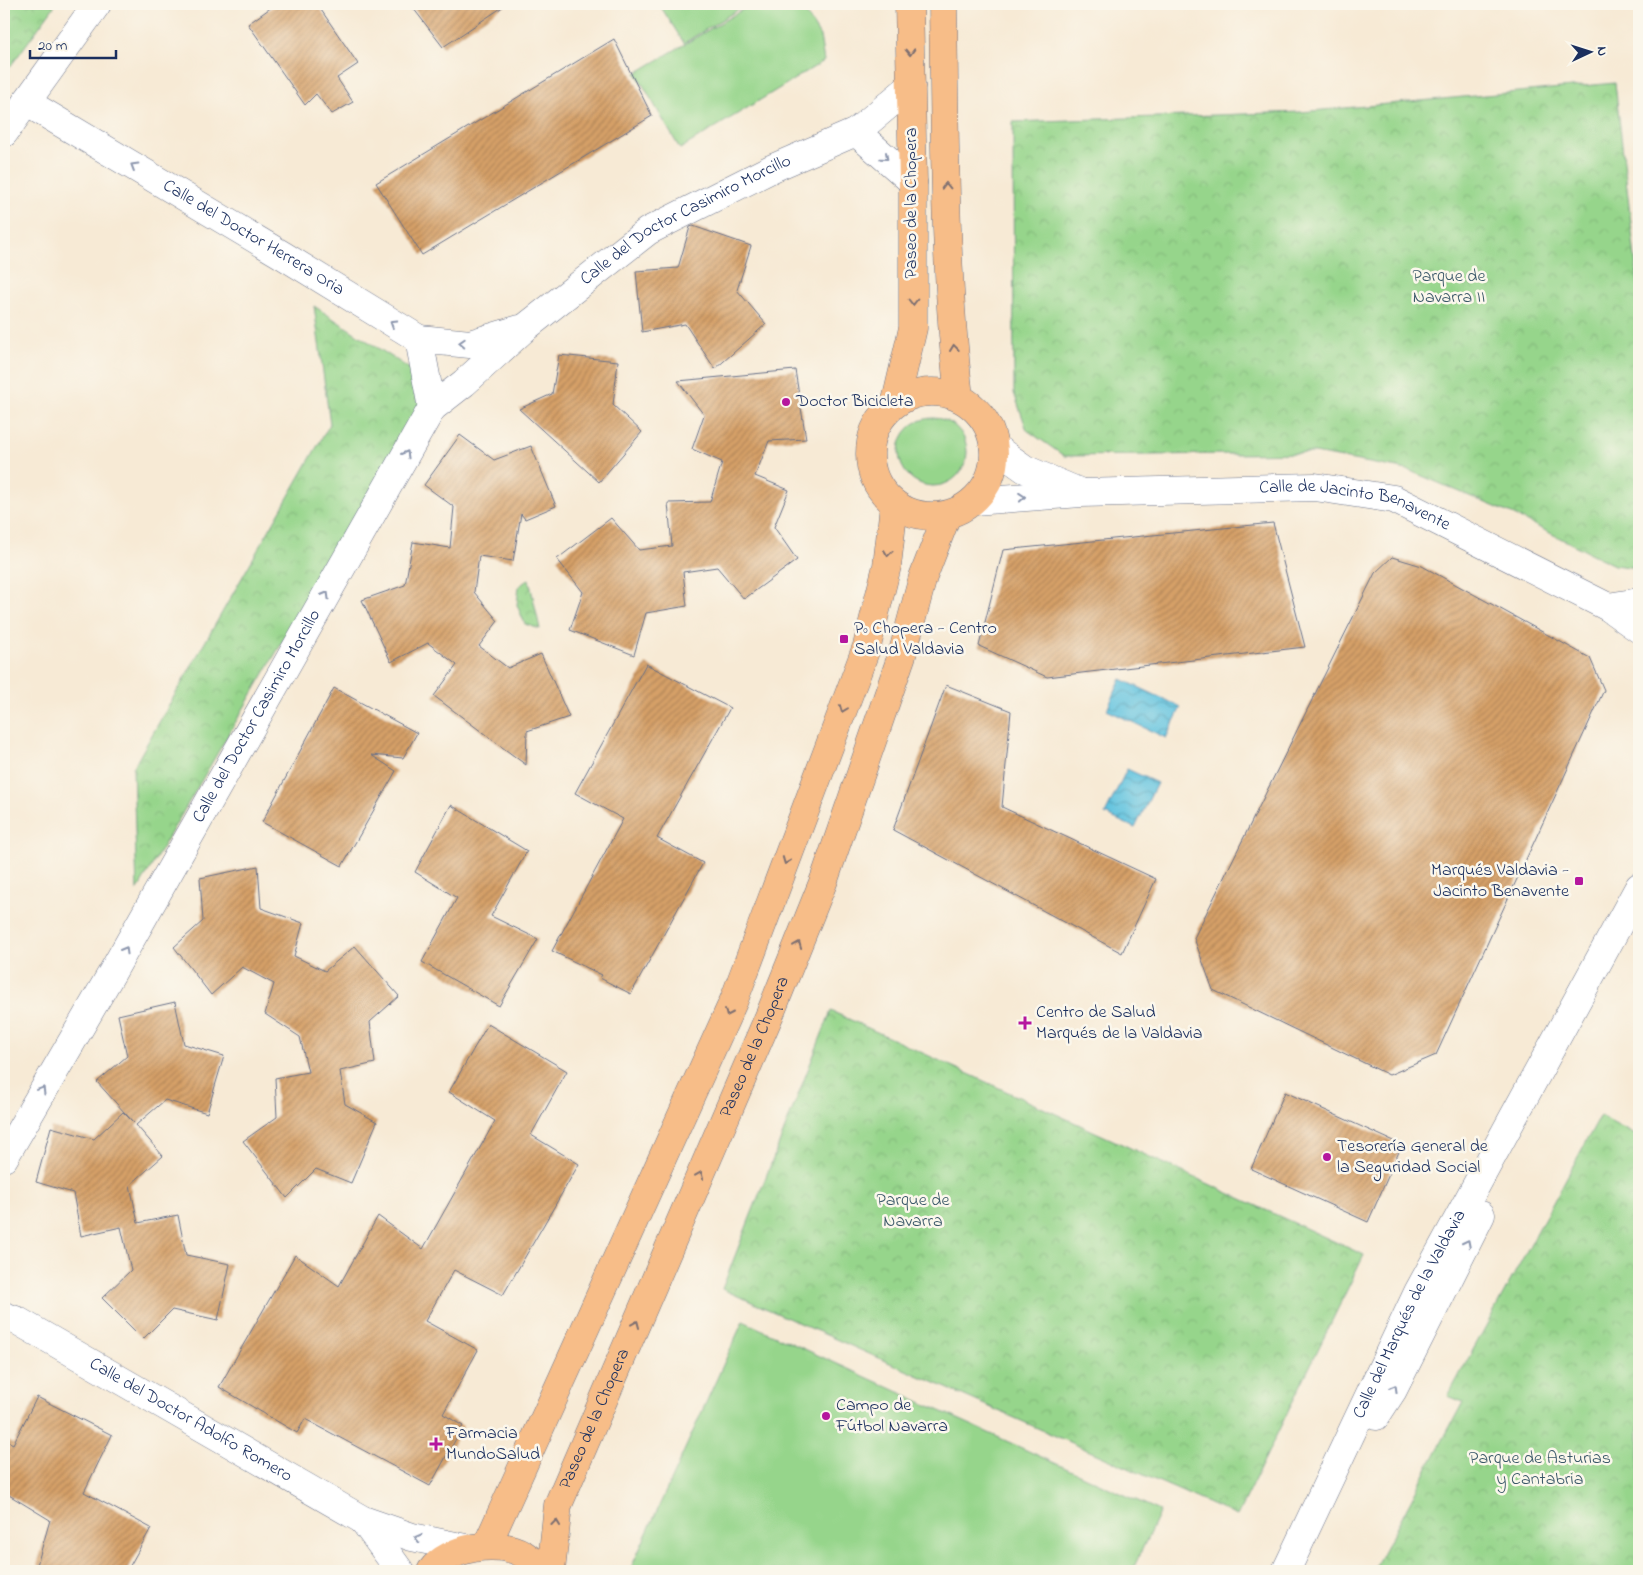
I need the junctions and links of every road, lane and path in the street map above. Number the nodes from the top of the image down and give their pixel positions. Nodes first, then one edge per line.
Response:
1 (98, 4) edge
2 (909, 4) edge
3 (944, 4) edge
4 (911, 86) junction
5 (26, 102) junction
6 (856, 132) junction
7 (4, 133) edge
8 (913, 182) junction
9 (526, 327) junction
10 (419, 339) junction
11 (959, 397) junction
12 (896, 401) junction
13 (432, 408) junction
14 (994, 447) junction
15 (1081, 493) junction
16 (974, 501) junction
17 (894, 505) junction
18 (947, 515) junction
19 (1639, 602) edge
20 (1608, 607) junction
21 (1639, 629) edge
22 (1639, 887) edge
23 (8, 1137) edge
24 (4, 1158) edge
25 (8, 1314) edge
26 (363, 1520) junction
27 (476, 1547) junction
28 (400, 1571) edge
29 (431, 1571) edge
30 (545, 1571) edge
31 (551, 1571) edge
32 (1286, 1571) edge

1 - 5 street
2 -> 4 main road, Paseo de la Chopera
11 -> 3 main road, Paseo de la Chopera
4 - 6 street, Calle del Doctor Casimiro Morcillo
4 - 8 main road, Paseo de la Chopera
5 - 7 street
10 -> 5 street, Calle del Doctor Herrera Oria
6 -> 8 street
6 - 9 street, Calle del Doctor Casimiro Morcillo
8 -> 12 main road, Paseo de la Chopera
9 -> 10 street, Calle del Doctor Casimiro Morcillo
9 - 13 street, Calle del Doctor Casimiro Morcillo
10 - 13 street
11 - 12 main road
11 - 14 main road
12 - 17 main road
23 -> 13 street, Calle del Doctor Casimiro Morcillo
14 - 15 street
14 - 16 main road
16 -> 15 street, Calle de Jacinto Benavente
15 - 20 street, Calle de Jacinto Benavente
16 - 18 main road
17 - 18 main road
17 -> 27 main road
31 -> 18 main road, Paseo de la Chopera
19 - 20 street
20 - 21 street, Calle de Jacinto Benavente
22 - 32 street, Calle del Marqués de la Valdavia
23 - 24 street, Calle del Doctor Casimiro Morcillo
25 - 26 street, Calle del Doctor Adolfo Romero
27 -> 26 street
26 - 28 street
27 - 29 main road
27 - 30 main road

